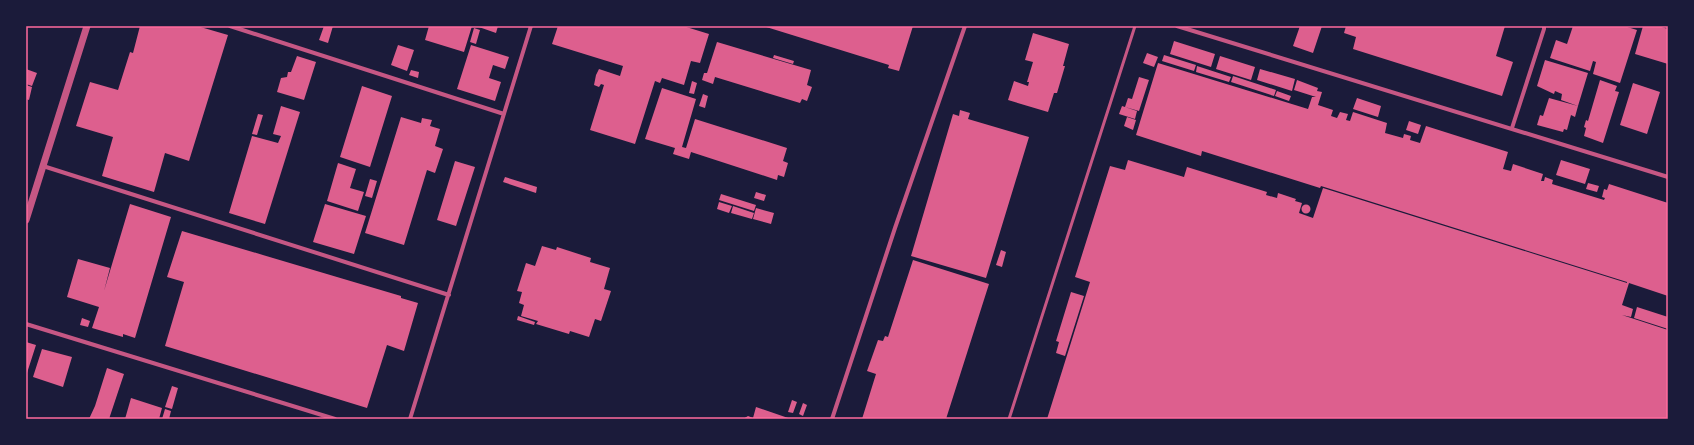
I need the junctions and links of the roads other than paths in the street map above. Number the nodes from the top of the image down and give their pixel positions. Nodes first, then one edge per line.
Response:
1 (86, 26) edge
2 (230, 26) edge
3 (531, 26) edge
4 (965, 26) edge
5 (1135, 26) edge
6 (1177, 26) edge
7 (1544, 26) edge
8 (504, 114) junction
9 (1512, 128) junction
10 (43, 166) junction
11 (1668, 177) edge
12 (26, 220) edge
13 (449, 295) junction
14 (26, 324) edge
15 (335, 419) edge
16 (410, 419) edge
17 (832, 419) edge
18 (1009, 419) edge

1 - 10 street
2 - 8 street
3 - 8 street
4 - 17 street
5 - 18 lane
6 - 9 street
7 - 9 street
8 - 13 street
9 - 11 street
10 - 12 street
10 - 13 street
13 - 16 street
14 - 15 street

